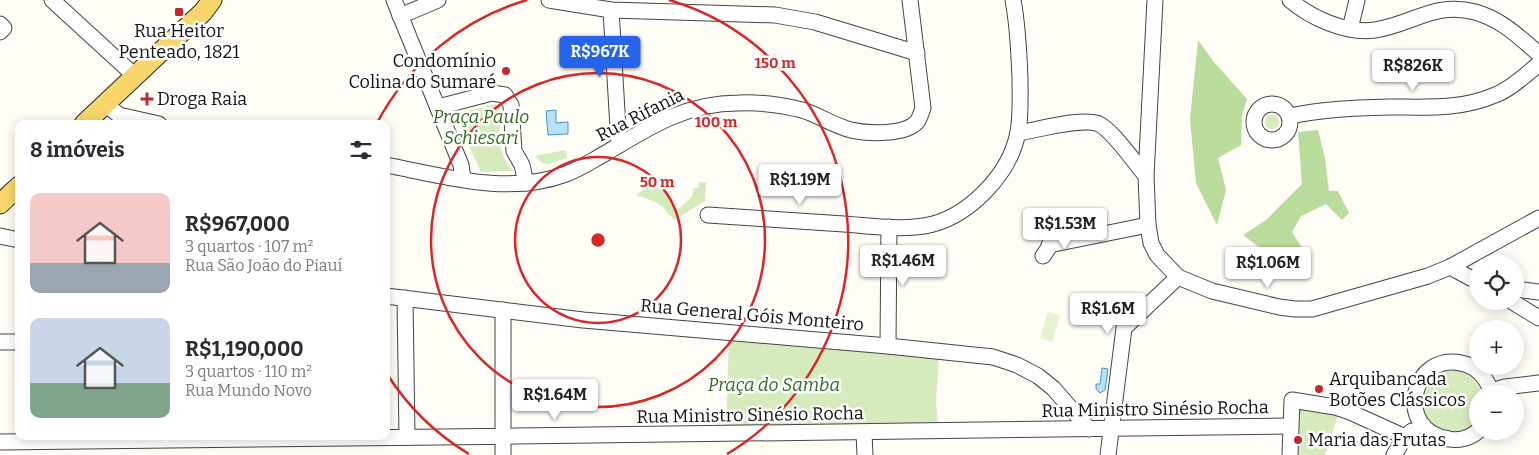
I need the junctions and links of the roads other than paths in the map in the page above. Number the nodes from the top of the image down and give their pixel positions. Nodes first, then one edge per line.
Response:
1 (52, 0) edge
2 (212, 0) edge
3 (394, 0) edge
4 (438, 0) edge
5 (549, 0) edge
6 (910, 0) edge
7 (1013, 0) edge
8 (1155, 0) edge
9 (1290, 0) edge
10 (1357, 0) edge
11 (611, 10) junction
12 (400, 16) junction
13 (1350, 29) junction
14 (917, 53) junction
15 (1539, 54) edge
16 (1539, 64) edge
17 (135, 76) junction
18 (105, 104) junction
19 (438, 107) junction
20 (1290, 116) dead end
21 (88, 120) edge
22 (141, 120) edge
23 (1018, 133) junction
24 (619, 145) junction
25 (390, 166) edge
26 (1146, 176) junction
27 (463, 179) junction
28 (526, 183) junction
29 (15, 190) edge
30 (0, 204) edge
31 (708, 214) dead end
32 (1539, 218) edge
33 (1148, 225) junction
34 (889, 227) junction
35 (1062, 228) dead end
36 (0, 236) edge
37 (15, 239) edge
38 (1450, 267) junction
39 (1178, 277) junction
40 (1469, 277) edge
41 (1524, 290) edge
42 (1539, 292) edge
43 (390, 296) edge
44 (405, 298) junction
45 (1524, 309) edge
46 (503, 310) junction
47 (1539, 318) edge
48 (0, 342) edge
49 (15, 342) edge
50 (888, 346) junction
51 (1539, 383) edge
52 (1488, 385) edge
53 (1522, 385) edge
54 (1421, 423) junction
55 (1290, 426) junction
56 (1089, 429) junction
57 (1111, 429) junction
58 (864, 433) junction
59 (503, 436) junction
60 (1469, 436) edge
61 (390, 437) edge
62 (407, 437) junction
63 (1405, 437) junction
64 (207, 440) edge
65 (0, 442) edge
66 (182, 447) edge
67 (503, 455) edge
68 (865, 455) edge
69 (1108, 455) edge
70 (1290, 455) edge
71 (1394, 455) edge

1 - 17 street
2 - 17 main road
3 - 12 street
4 - 12 street
5 - 11 street
6 - 14 street, Rua Rifania
7 - 23 street
8 - 26 street
9 - 13 street
10 - 13 street
11 - 14 street
11 - 24 street
12 - 19 street
13 - 15 street
14 - 24 street, Rua Rifania
16 - 20 street
17 - 18 main road
18 - 21 main road
18 - 22 street
19 - 27 street
19 - 28 street
23 - 26 street
23 - 34 street
24 - 28 street, Rua Rifania
25 - 27 street, Rua Rifania
26 - 33 street
27 - 28 street, Rua Rifania
29 - 30 main road
31 - 34 street
32 - 38 street
33 - 35 street
33 - 39 street
34 - 50 street
36 - 37 street
38 - 39 street
38 - 40 street
39 - 57 street
41 - 42 street
43 - 44 street, Rua General Góis Monteiro
44 - 46 street, Rua General Góis Monteiro
44 - 62 street
45 - 47 street
46 - 50 street, Rua General Góis Monteiro
46 - 59 street
48 - 49 street
50 - 56 street, Rua General Góis Monteiro
51 - 53 street
52 - 54 street
54 - 60 street
54 - 63 street
55 - 57 street, Rua Ministro Sinésio Rocha
55 - 63 street
55 - 70 street
56 - 57 street, Rua Ministro Sinésio Rocha
56 - 58 street, Rua Ministro Sinésio Rocha
57 - 69 street
58 - 59 street, Rua Ministro Sinésio Rocha
58 - 68 street
59 - 62 street, Rua Ministro Sinésio Rocha
59 - 67 street
61 - 62 street, Rua Ministro Sinésio Rocha
63 - 71 street
64 - 66 street, Rua Ministro Sinésio Rocha
65 - 66 street, Rua Ministro Sinésio Rocha

